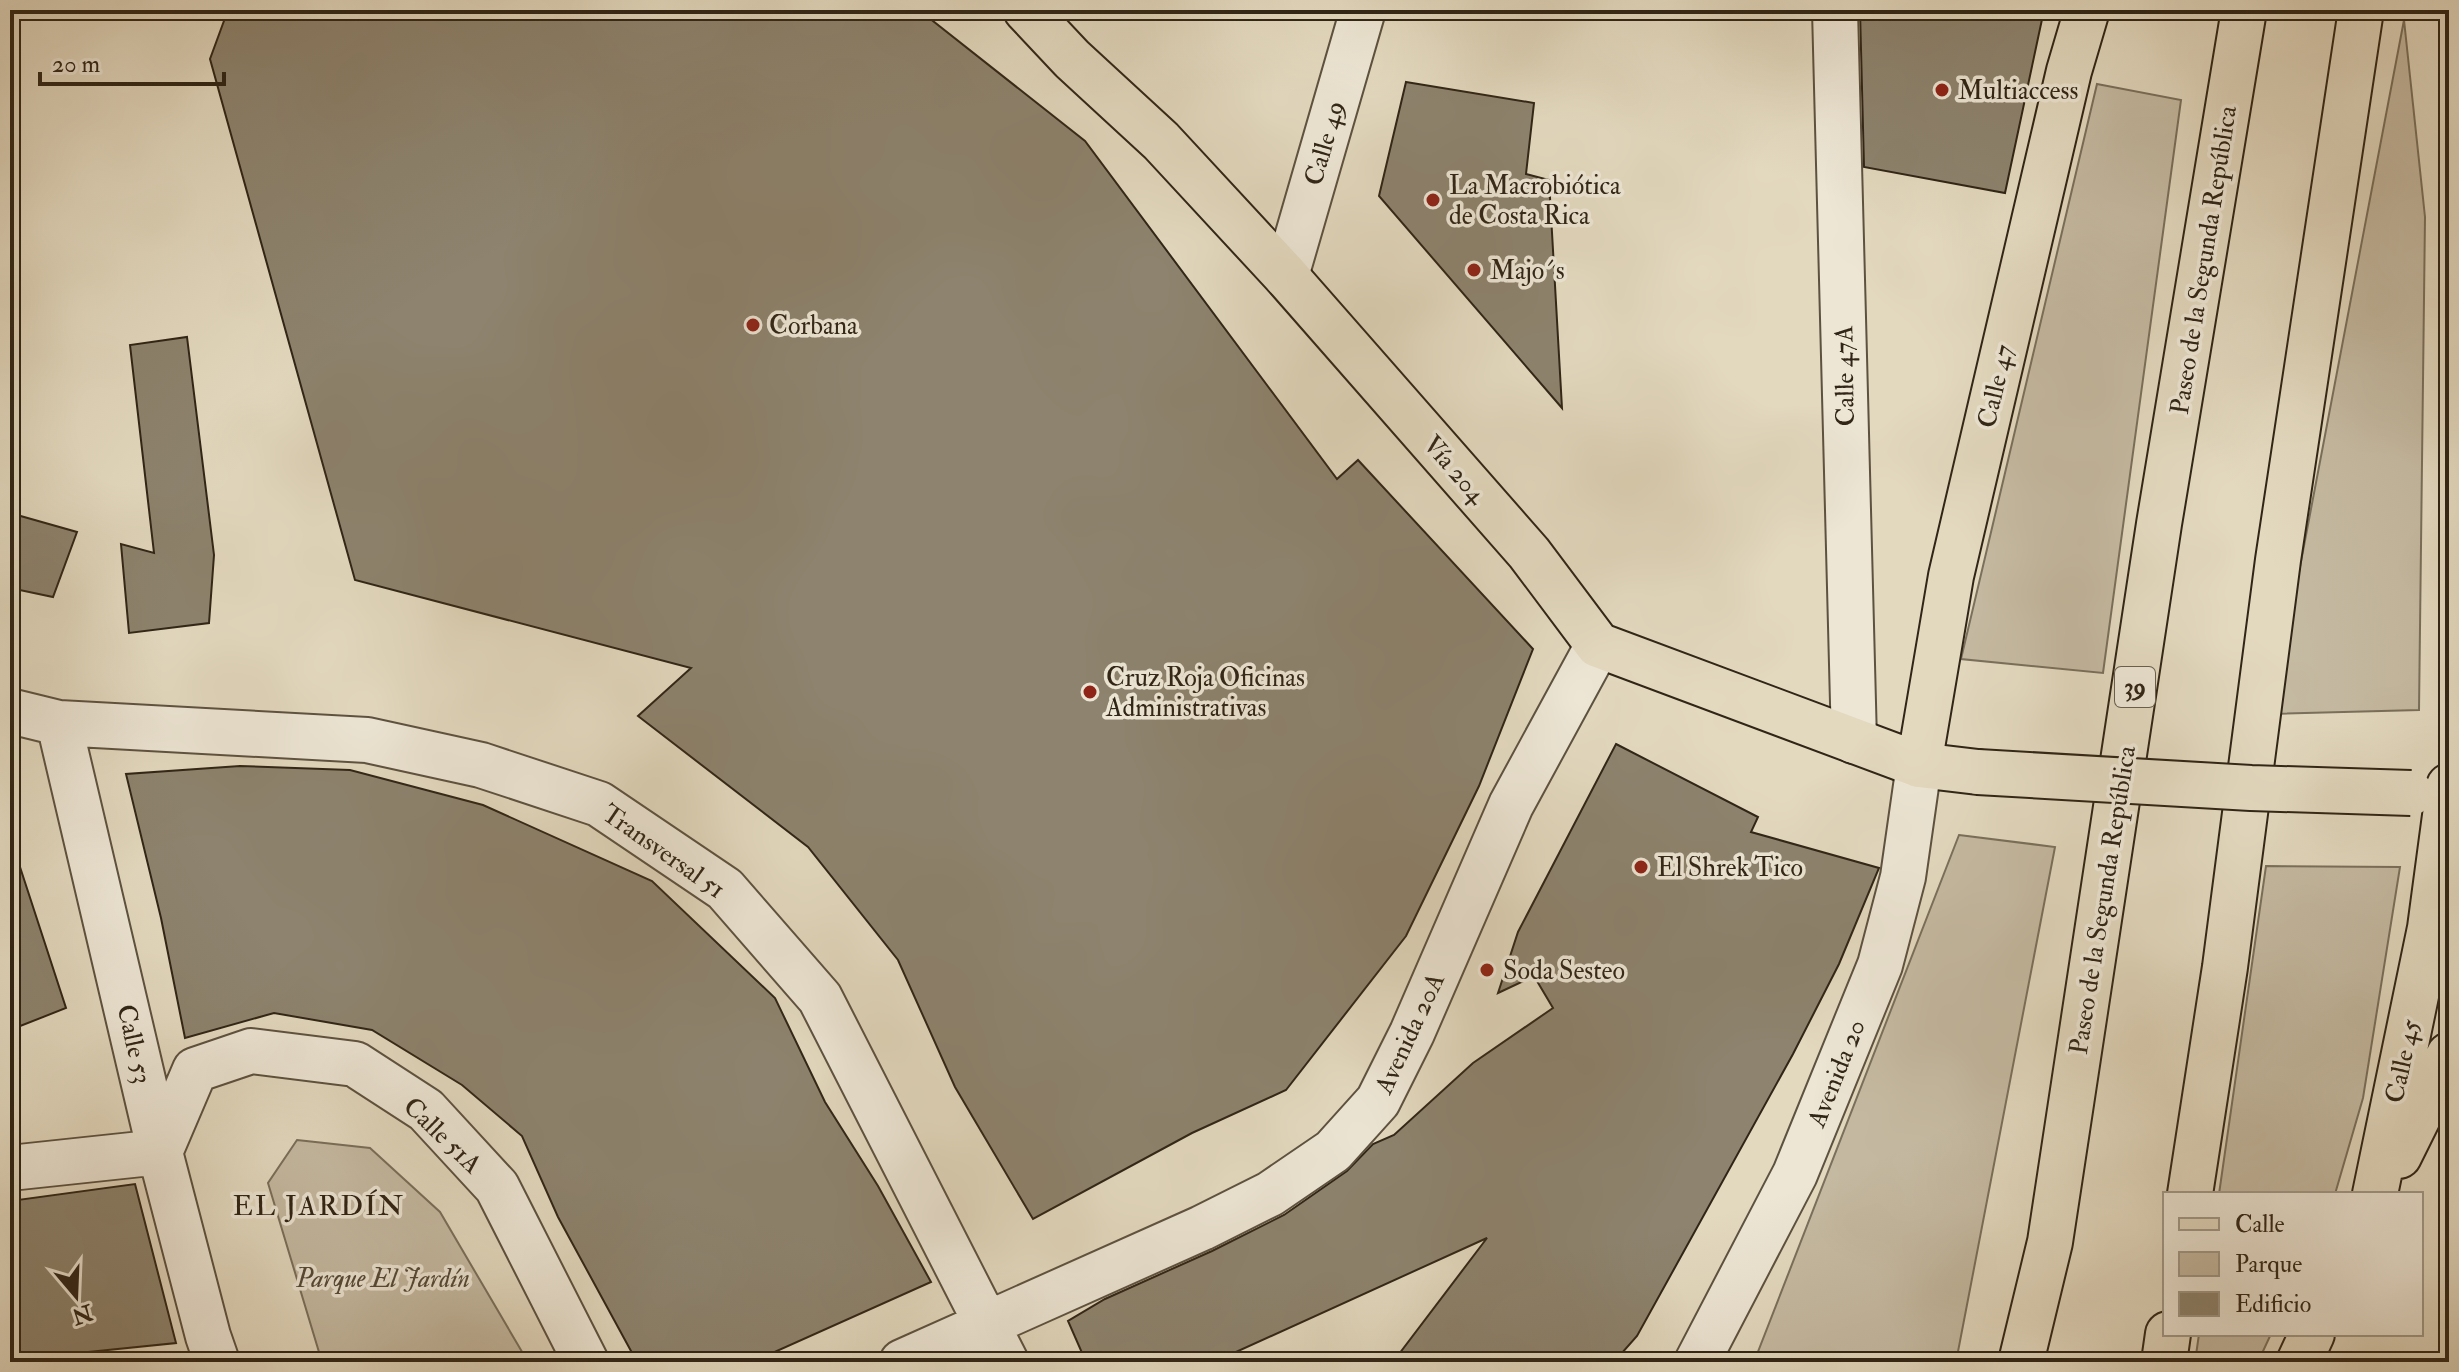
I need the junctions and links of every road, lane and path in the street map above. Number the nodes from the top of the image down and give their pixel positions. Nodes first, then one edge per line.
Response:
1 (1026, 10) edge
2 (1363, 10) edge
3 (1835, 10) edge
4 (2087, 10) edge
5 (2244, 10) edge
6 (2361, 10) edge
7 (1286, 276) junction
8 (1598, 645) junction
9 (10, 711) edge
10 (59, 723) junction
11 (1854, 741) junction
12 (1919, 765) junction
13 (2439, 792) edge
14 (2449, 1055) edge
15 (160, 1152) junction
16 (10, 1168) edge
17 (2190, 1192) edge
18 (2378, 1192) edge
19 (2379, 1192) edge
20 (2168, 1336) edge
21 (2311, 1336) edge
22 (996, 1344) edge
23 (217, 1362) edge
24 (586, 1362) edge
25 (902, 1362) edge
26 (1697, 1362) edge
27 (2021, 1362) edge
28 (2164, 1362) edge
29 (2299, 1362) edge

1 - 7 main road, Vía 204
2 - 7 street, Calle 49
3 - 11 street, Calle 47A
4 - 12 main road, Calle 47
5 - 27 main road, Paseo de la Segunda República / 39
6 - 17 main road
7 - 8 main road, Vía 204
8 - 11 main road
8 - 22 street, Avenida 20A
9 - 10 street, Transversal 51
10 - 15 street, Calle 53
10 - 22 street, Transversal 51
11 - 12 main road
12 - 13 main road, bridge
12 - 26 street, Avenida 20
13 - 18 main road, Calle 45
14 - 19 main road
15 - 16 street
15 - 23 street, Calle 53
15 - 24 street, Calle 51A
20 - 28 main road
21 - 29 main road
22 - 25 street, Avenida 20A

